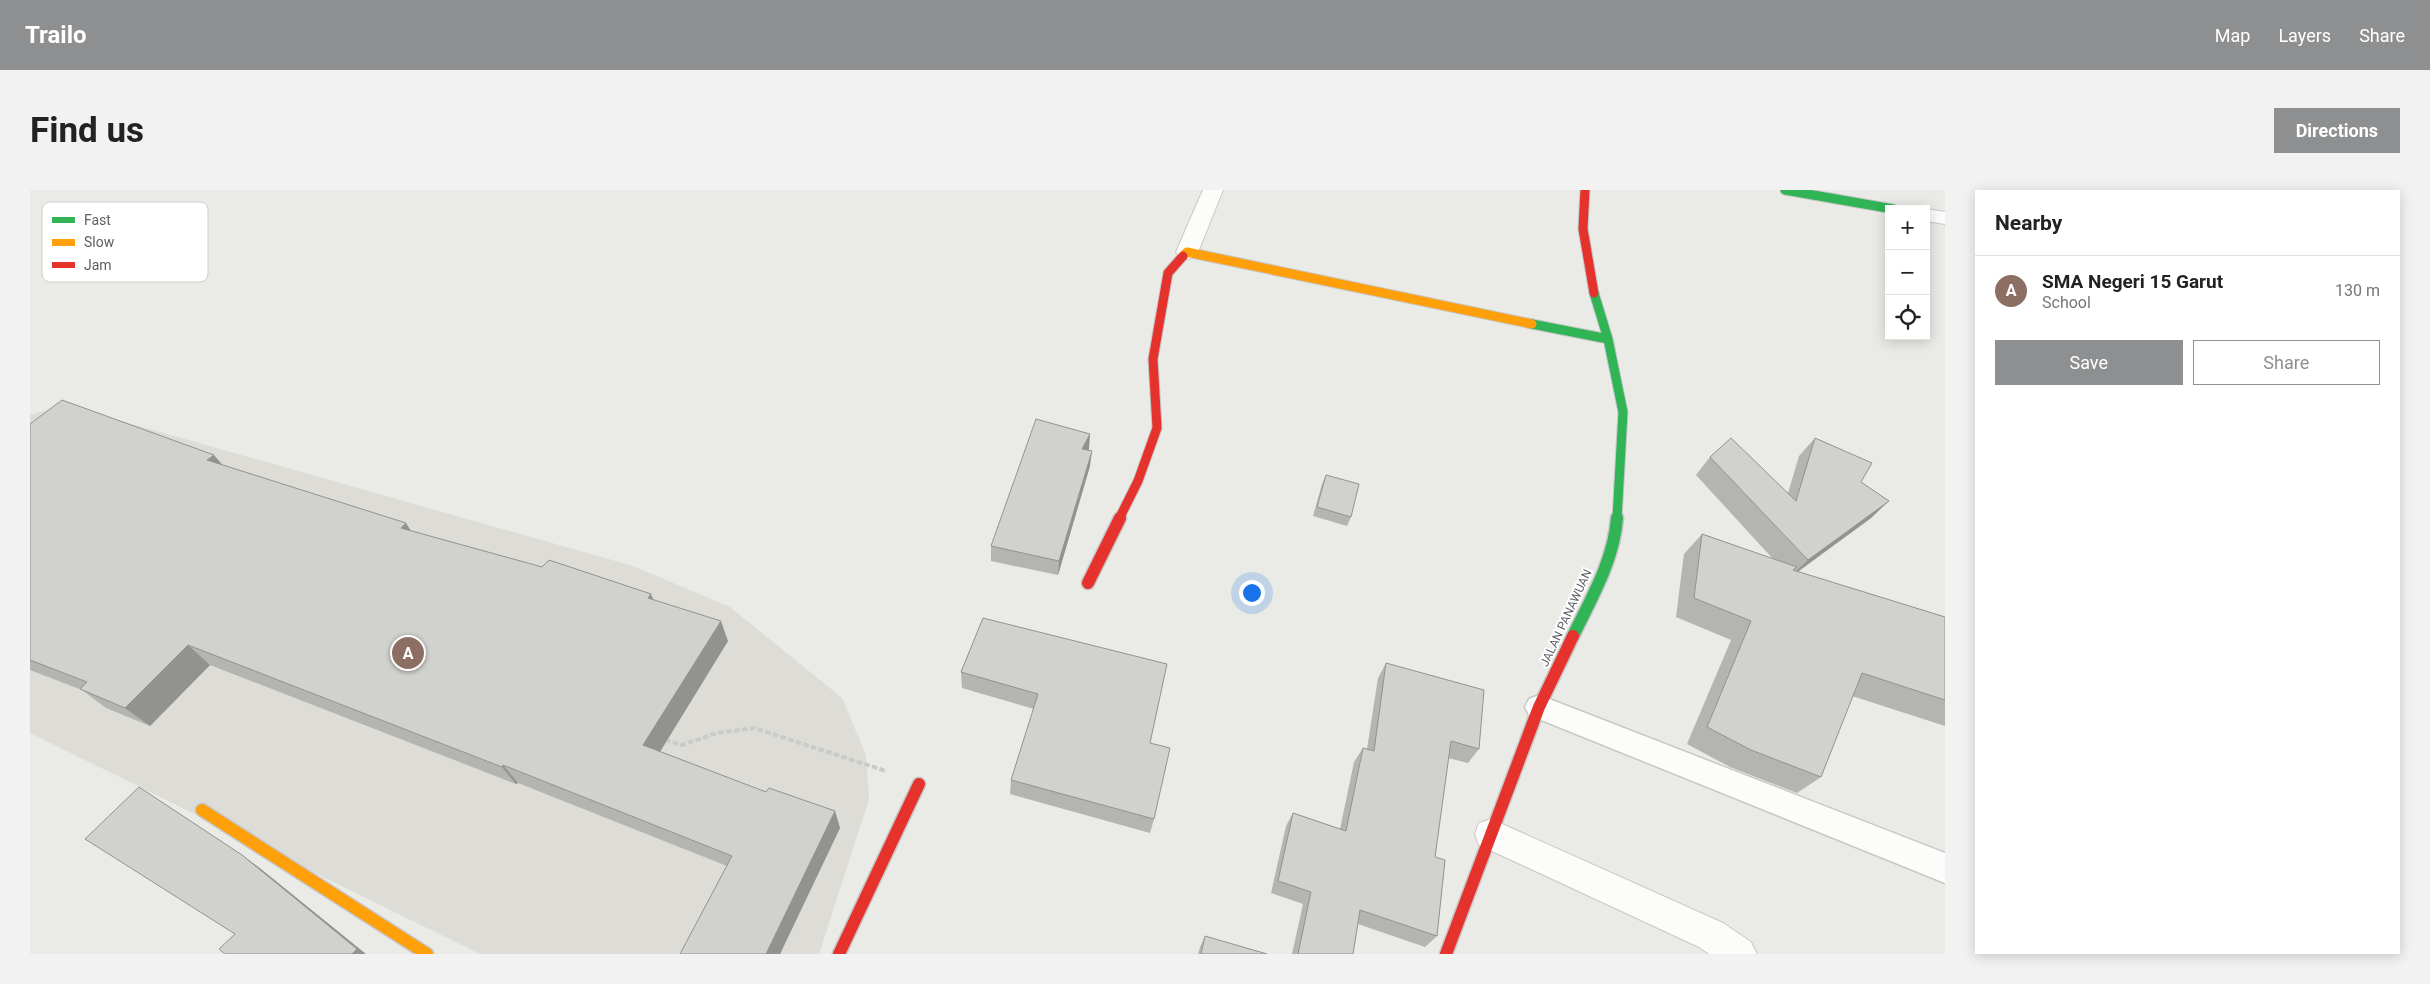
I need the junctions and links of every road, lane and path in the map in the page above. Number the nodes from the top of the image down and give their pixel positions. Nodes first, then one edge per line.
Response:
1 (1213, 190) edge
2 (1585, 190) edge
3 (1786, 190) edge
4 (1885, 208) edge
5 (1930, 215) edge
6 (1945, 218) edge
7 (1187, 252) junction
8 (1608, 339) junction
9 (1088, 583) dead end
10 (1539, 707) junction
11 (655, 737) edge
12 (919, 784) joint
13 (202, 810) dead end
14 (1491, 834) junction
15 (1945, 868) edge
16 (427, 954) edge
17 (839, 954) edge
18 (1446, 954) edge
19 (1739, 954) edge

1 - 7 street
2 - 8 street, JALAN PANAWUAN
3 - 4 street
5 - 6 street
7 - 8 street
7 - 9 street
8 - 10 street, JALAN PANAWUAN
10 - 14 street, JALAN PANAWUAN
10 - 15 lane
11 - 12 path
12 - 17 street
13 - 16 street
14 - 18 street, JALAN PANAWUAN
14 - 19 street

